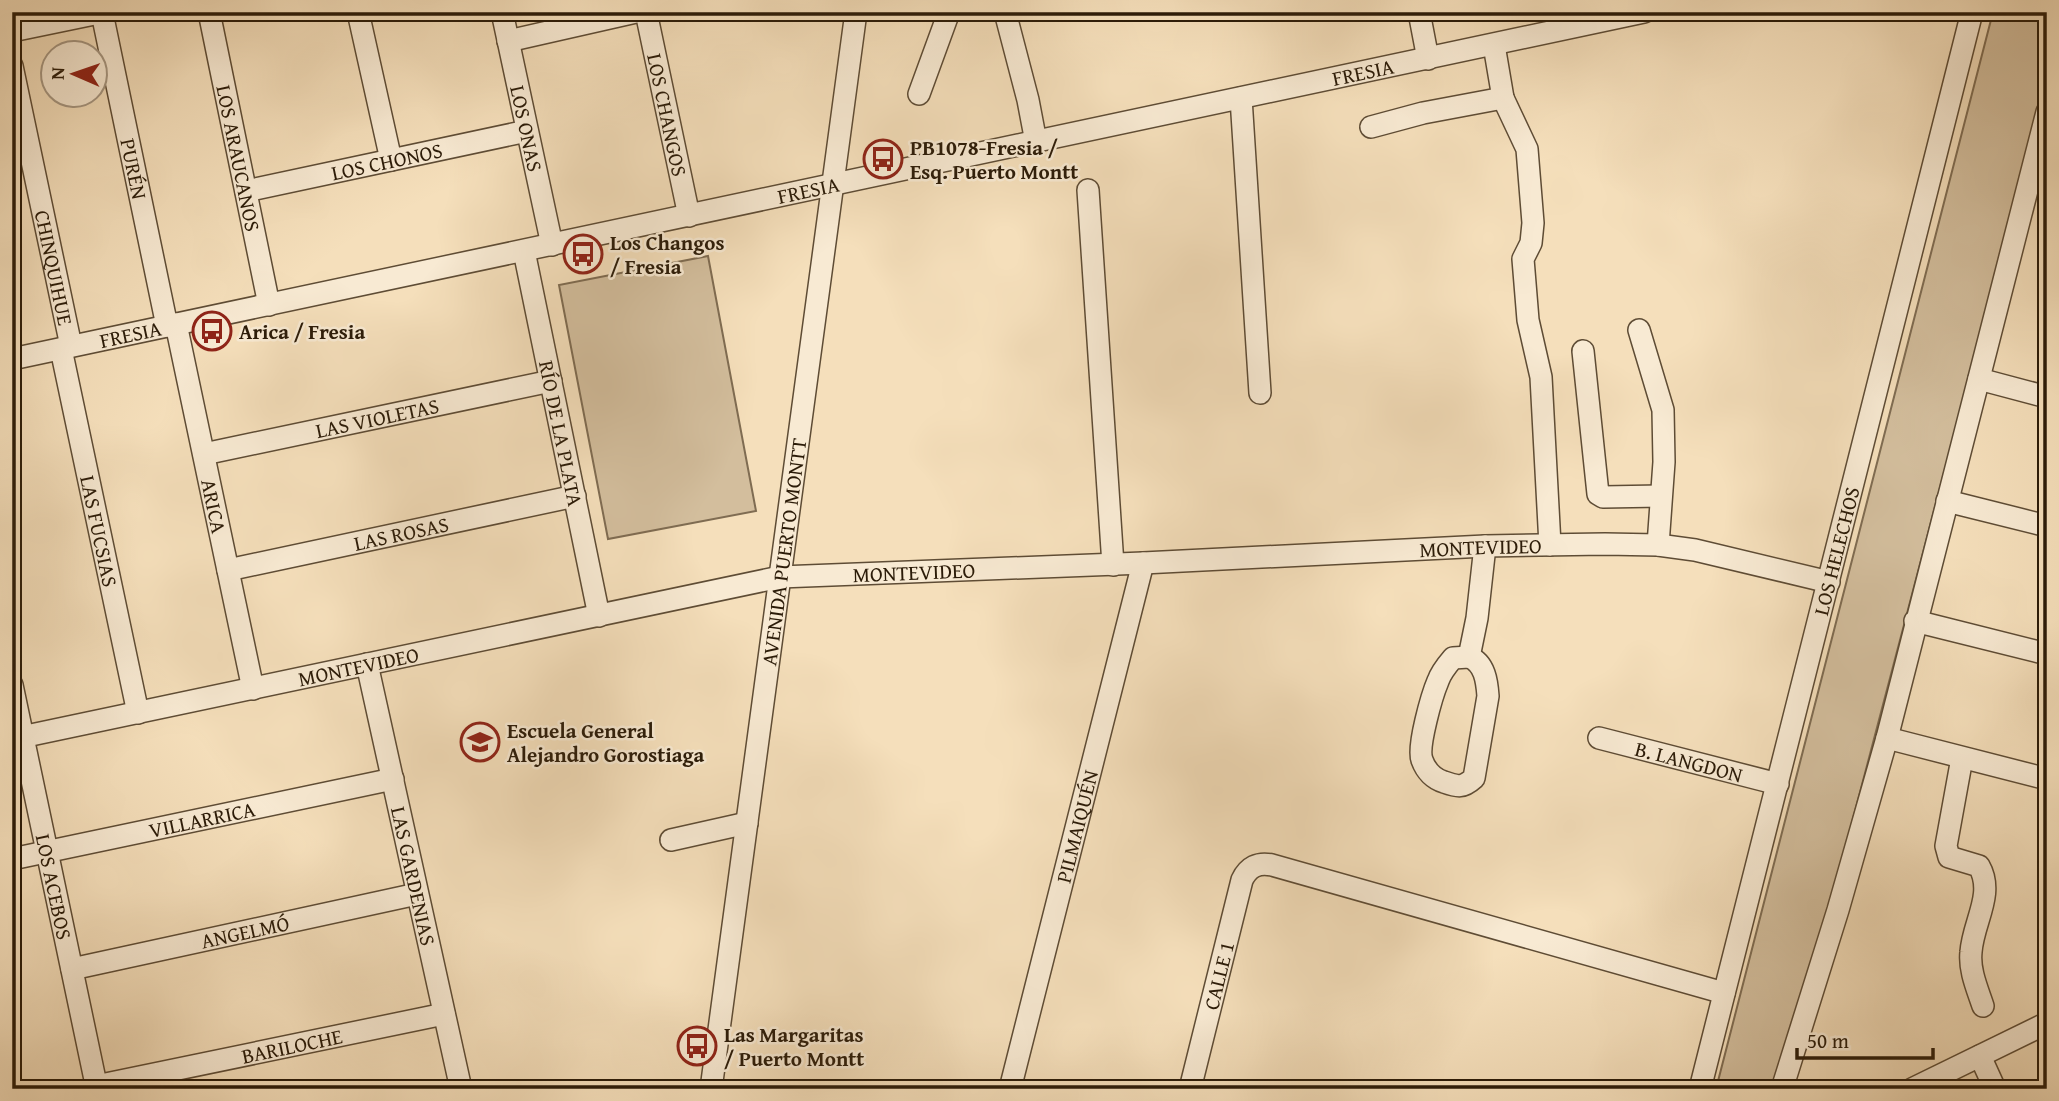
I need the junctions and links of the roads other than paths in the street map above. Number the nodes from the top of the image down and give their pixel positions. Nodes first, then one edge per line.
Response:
1 (103, 12) edge
2 (209, 12) edge
3 (358, 12) edge
4 (502, 12) edge
5 (636, 12) edge
6 (646, 12) edge
7 (856, 12) edge
8 (949, 12) edge
9 (1005, 12) edge
10 (1419, 12) edge
11 (1644, 12) edge
12 (1972, 12) edge
13 (12, 31) edge
14 (508, 40) junction
15 (1494, 45) junction
16 (1428, 59) junction
17 (12, 66) edge
18 (919, 94) dead end
19 (1241, 98) junction
20 (1503, 98) junction
21 (2047, 113) edge
22 (1371, 127) dead end
23 (527, 131) junction
24 (1036, 142) junction
25 (391, 160) junction
26 (834, 185) junction
27 (1088, 190) dead end
28 (246, 191) junction
29 (689, 216) junction
30 (552, 245) junction
31 (524, 251) junction
32 (269, 304) junction
33 (172, 325) junction
34 (1639, 330) dead end
35 (66, 348) junction
36 (1583, 351) dead end
37 (12, 359) edge
38 (1979, 379) junction
39 (551, 381) junction
40 (1260, 393) dead end
41 (2047, 397) edge
42 (204, 454) junction
43 (575, 496) junction
44 (1661, 496) junction
45 (1947, 501) junction
46 (2047, 526) edge
47 (1550, 545) junction
48 (1658, 545) junction
49 (1485, 546) junction
50 (1143, 564) junction
51 (1113, 565) junction
52 (228, 570) junction
53 (780, 577) junction
54 (1829, 582) junction
55 (600, 616) junction
56 (1915, 621) junction
57 (2047, 654) edge
58 (1469, 657) junction
59 (368, 664) junction
60 (12, 685) edge
61 (253, 688) junction
62 (138, 713) junction
63 (18, 738) edge
64 (1599, 738) dead end
65 (1886, 738) junction
66 (1962, 758) junction
67 (393, 779) junction
68 (2047, 779) edge
69 (1777, 784) junction
70 (747, 823) junction
71 (671, 840) dead end
72 (47, 852) junction
73 (12, 859) edge
74 (417, 894) junction
75 (72, 969) junction
76 (1724, 993) junction
77 (1983, 1006) dead end
78 (444, 1014) junction
79 (2047, 1023) edge
80 (1980, 1056) junction
81 (97, 1088) edge
82 (461, 1089) edge
83 (711, 1089) edge
84 (1010, 1089) edge
85 (1190, 1089) edge
86 (1700, 1089) edge
87 (1782, 1089) edge
88 (1912, 1089) edge
89 (1996, 1089) edge

1 - 13 street
1 - 33 street, PURÉN
2 - 28 street, LOS ARAUCANOS
3 - 25 street
4 - 14 street, LOS ONAS
5 - 14 street
6 - 29 street, LOS CHANGOS
7 - 26 street, AVENIDA PUERTO MONTT
8 - 18 street
9 - 24 street
10 - 16 street
11 - 15 street, FRESIA
12 - 54 street, LOS HELECHOS
14 - 23 street, LOS ONAS
15 - 16 street, FRESIA
15 - 20 street
16 - 19 street, FRESIA
17 - 35 street, CHINQUIHUE
19 - 24 street, FRESIA
19 - 40 street
20 - 22 street
20 - 47 street
21 - 38 street
23 - 25 street, LOS CHONOS
23 - 30 street, LOS ONAS
24 - 26 street, FRESIA
25 - 28 street, LOS CHONOS
26 - 29 street, FRESIA
26 - 53 street, AVENIDA PUERTO MONTT
27 - 51 street
28 - 32 street, LOS ARAUCANOS
29 - 30 street, FRESIA
30 - 31 street, FRESIA
31 - 32 street, FRESIA
31 - 39 street, RÍO DE LA PLATA
32 - 33 street, FRESIA
33 - 35 street, FRESIA
33 - 42 street, ARICA
34 - 44 street
35 - 37 street, FRESIA
35 - 62 street, LAS FUCSIAS
36 - 44 street
38 - 41 street
38 - 45 street
39 - 42 street, LAS VIOLETAS
39 - 43 street, RÍO DE LA PLATA
42 - 52 street, ARICA
43 - 52 street, LAS ROSAS
43 - 55 street, RÍO DE LA PLATA
44 - 48 street
45 - 46 street
45 - 56 street
47 - 48 street, MONTEVIDEO
47 - 49 street, MONTEVIDEO
48 - 54 street, MONTEVIDEO
49 - 50 street, MONTEVIDEO
49 - 58 street
50 - 51 street, MONTEVIDEO
50 - 84 street, PILMAIQUÉN
51 - 53 street, MONTEVIDEO
52 - 61 street, ARICA
53 - 55 street, MONTEVIDEO
53 - 70 street, AVENIDA PUERTO MONTT
54 - 69 street, LOS HELECHOS
55 - 59 street, MONTEVIDEO
56 - 57 street
56 - 65 street
58 - 58 street
59 - 61 street, MONTEVIDEO
59 - 67 street, LAS GARDENIAS
60 - 63 street, LOS ACEBOS
61 - 62 street, MONTEVIDEO
62 - 63 street, MONTEVIDEO
63 - 72 street, LOS ACEBOS
64 - 69 street, B. LANGDON
65 - 66 street
65 - 87 street
66 - 68 street
66 - 77 street
67 - 72 street, VILLARRICA
67 - 74 street, LAS GARDENIAS
69 - 76 street, LOS HELECHOS
70 - 71 street
70 - 83 street, AVENIDA PUERTO MONTT
72 - 73 street, VILLARRICA
72 - 75 street, LOS ACEBOS
74 - 75 street, ANGELMÓ
74 - 78 street, LAS GARDENIAS
75 - 81 street, LOS ACEBOS
76 - 85 street, CALLE 1
76 - 86 street, LOS HELECHOS
78 - 81 street, BARILOCHE
78 - 82 street, LAS GARDENIAS
79 - 80 street
80 - 88 street
80 - 89 street

